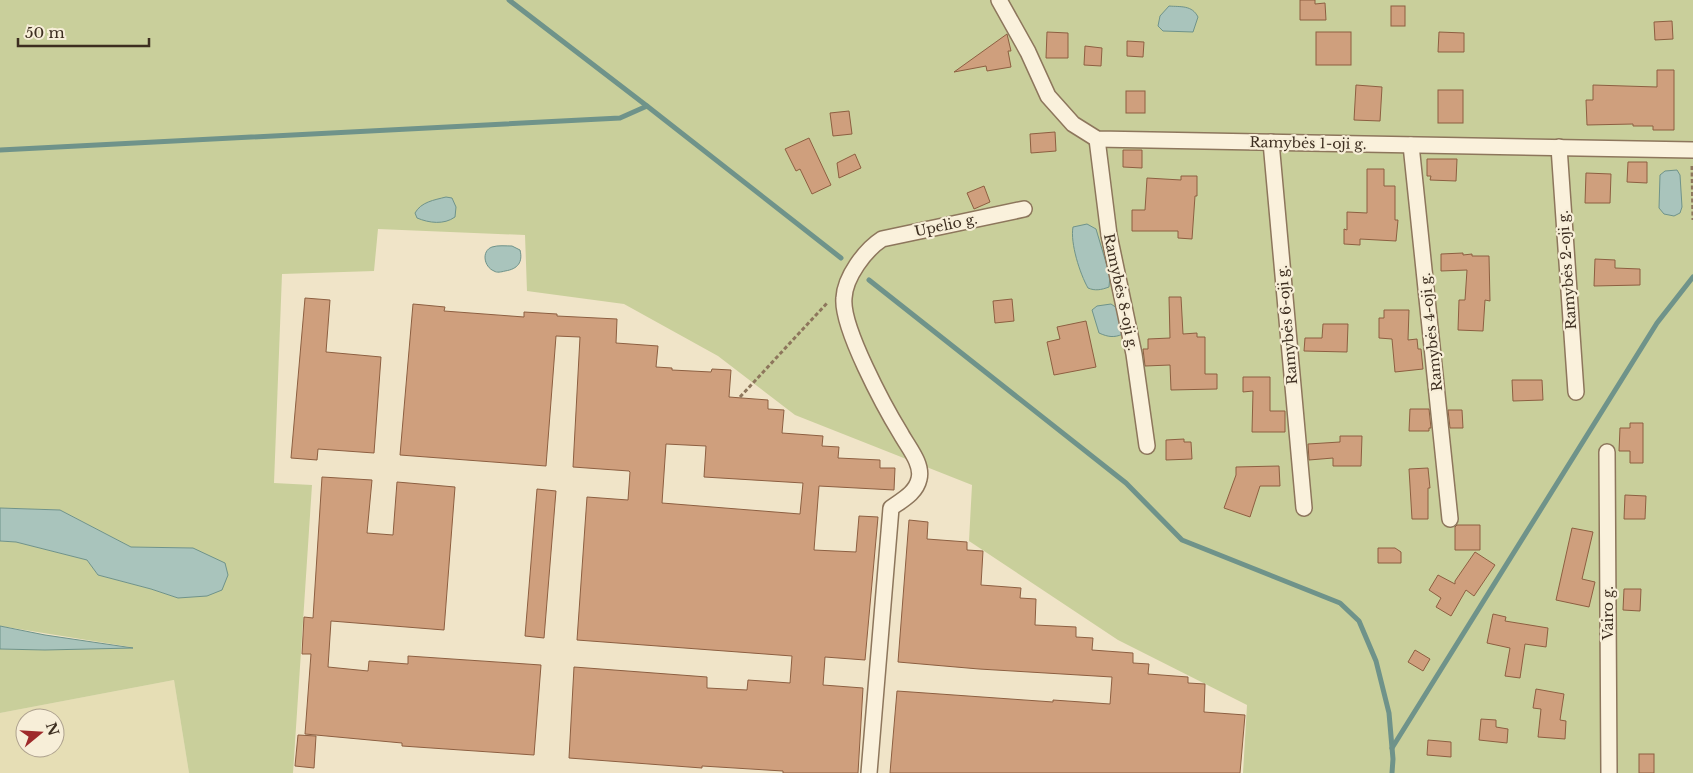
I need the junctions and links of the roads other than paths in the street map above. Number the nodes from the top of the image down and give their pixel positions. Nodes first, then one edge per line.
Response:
1 (999, 0) edge
2 (1097, 138) junction
3 (1271, 142) junction
4 (1411, 145) junction
5 (1559, 148) junction
6 (1693, 150) edge
7 (1024, 209) dead end
8 (1576, 392) dead end
9 (1147, 446) dead end
10 (1607, 452) dead end
11 (1304, 508) dead end
12 (1450, 519) dead end
13 (869, 773) edge
14 (1609, 773) edge

1 - 2 street, Ramybės 1-oji g.
2 - 3 street, Ramybės 1-oji g.
2 - 9 street, Ramybės 8-oji g.
3 - 4 street, Ramybės 1-oji g.
3 - 11 street, Ramybės 6-oji g.
4 - 5 street, Ramybės 1-oji g.
4 - 12 street, Ramybės 4-oji g.
5 - 6 street, Ramybės 1-oji g.
5 - 8 street, Ramybės 2-oji g.
7 - 13 street, Upelio g.
10 - 14 street, Vairo g.

